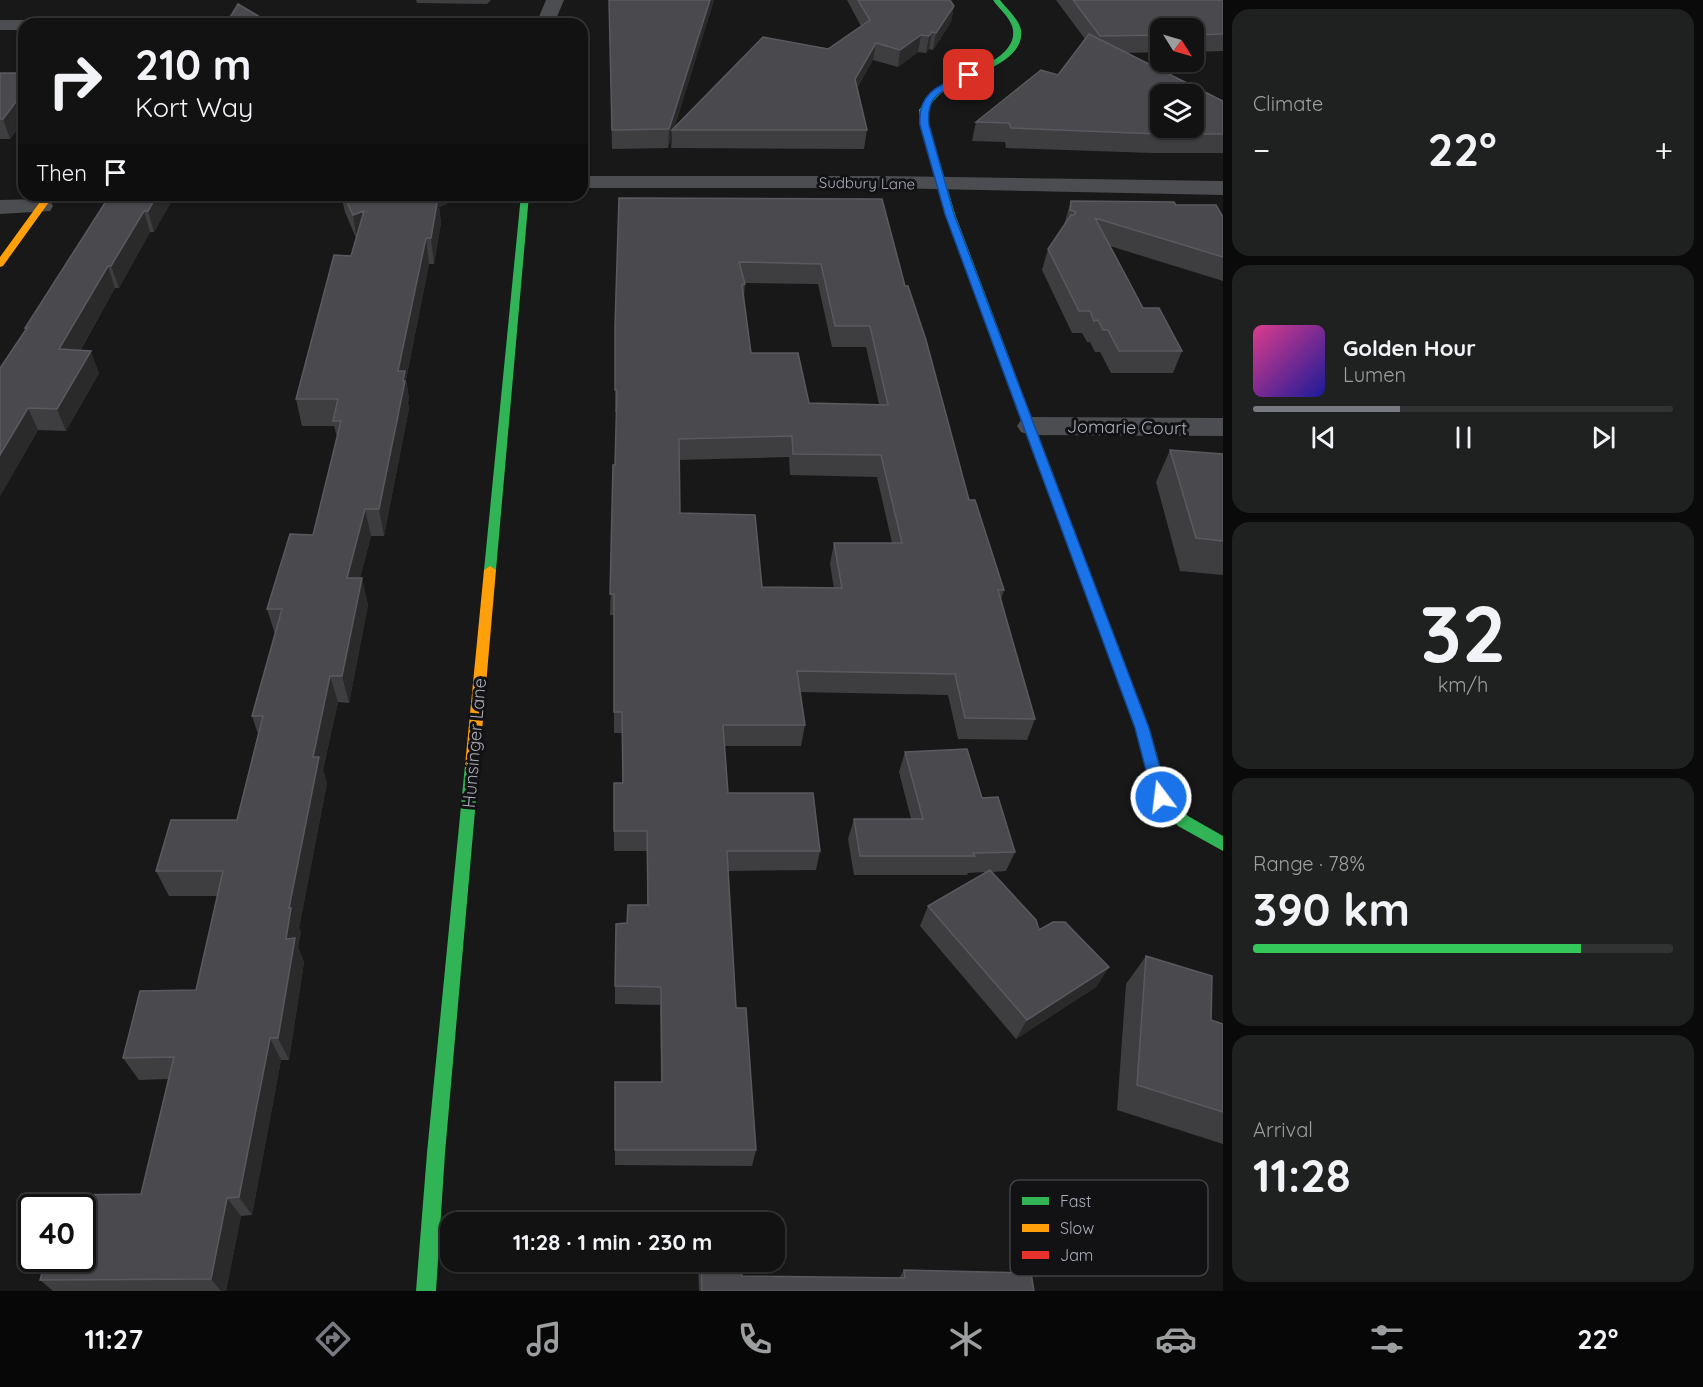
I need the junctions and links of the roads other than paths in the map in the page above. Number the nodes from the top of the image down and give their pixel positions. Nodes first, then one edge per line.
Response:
1 (555, 0) edge
2 (996, 0) edge
3 (548, 18) edge
4 (0, 25) edge
5 (18, 26) edge
6 (588, 182) edge
7 (941, 184) junction
8 (1223, 188) edge
9 (46, 201) edge
10 (524, 201) edge
11 (0, 207) edge
12 (0, 264) edge
13 (1031, 426) junction
14 (1223, 427) edge
15 (1223, 844) edge
16 (426, 1291) edge

1 - 3 street
2 - 7 street
4 - 5 street
6 - 7 street, Sudbury Lane
7 - 8 street, Sudbury Lane
7 - 13 street
9 - 11 street
9 - 12 street
10 - 16 street, Hunsinger Lane
13 - 14 street, Jomarie Court
13 - 15 street

